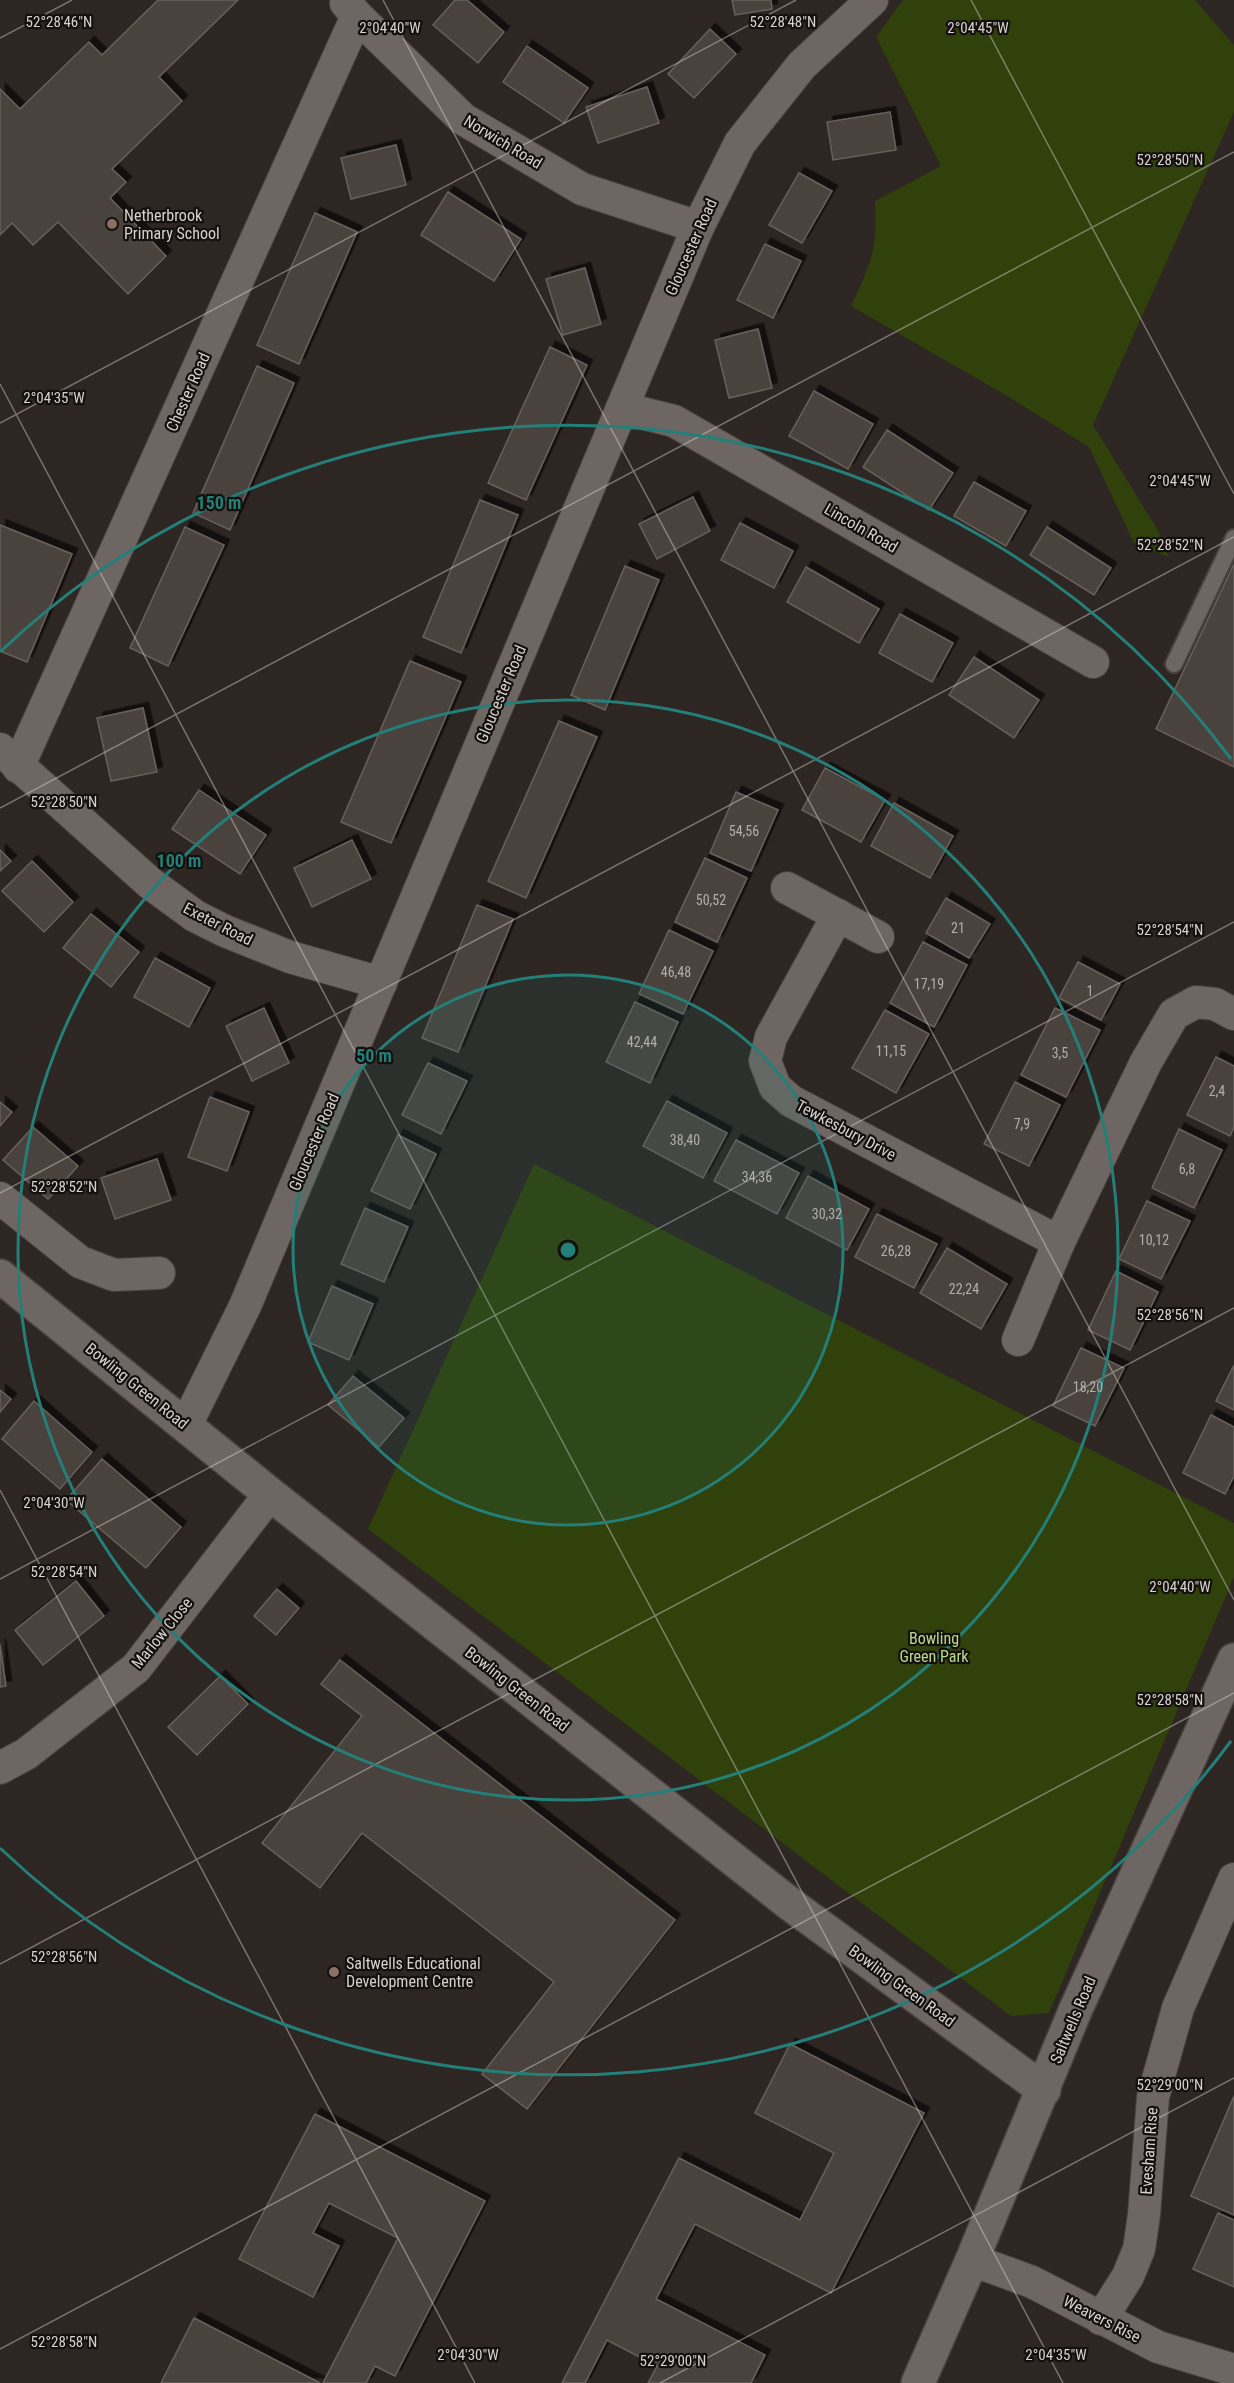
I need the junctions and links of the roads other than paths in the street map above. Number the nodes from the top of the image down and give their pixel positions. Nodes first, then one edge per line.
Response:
1 (872, 0) edge
2 (350, 8) edge
3 (698, 227) junction
4 (622, 408) junction
5 (1234, 538) edge
6 (1093, 662) dead end
7 (1174, 664) dead end
8 (9, 758) edge
9 (787, 888) dead end
10 (838, 915) junction
11 (878, 937) dead end
12 (381, 983) junction
13 (1234, 1014) edge
14 (0, 1198) edge
15 (1059, 1242) junction
16 (159, 1273) dead end
17 (0, 1276) edge
18 (1018, 1340) dead end
19 (186, 1425) junction
20 (270, 1494) junction
21 (1234, 1660) edge
22 (0, 1768) edge
23 (1234, 1879) edge
24 (1044, 2090) junction
25 (972, 2260) junction
26 (1101, 2319) junction
27 (1234, 2370) edge
28 (918, 2383) edge

1 - 3 street, Gloucester Road
2 - 3 street, Norwich Road
2 - 8 street, Chester Road
3 - 4 street, Gloucester Road
4 - 6 street, Lincoln Road
4 - 12 street, Gloucester Road
5 - 7 lane
8 - 12 street, Exeter Road
9 - 10 street
10 - 11 street
10 - 15 street, Tewkesbury Drive
12 - 19 street, Gloucester Road
13 - 15 street
14 - 16 street
15 - 18 street
17 - 19 street, Bowling Green Road
19 - 20 street, Bowling Green Road
20 - 22 street, Marlow Close
20 - 24 street, Bowling Green Road
21 - 24 street, Saltwells Road
23 - 26 street, Evesham Rise
24 - 25 street, Saltwells Road
25 - 26 street, Weavers Rise
25 - 28 street, Saltwells Road
26 - 27 street, Weavers Rise

